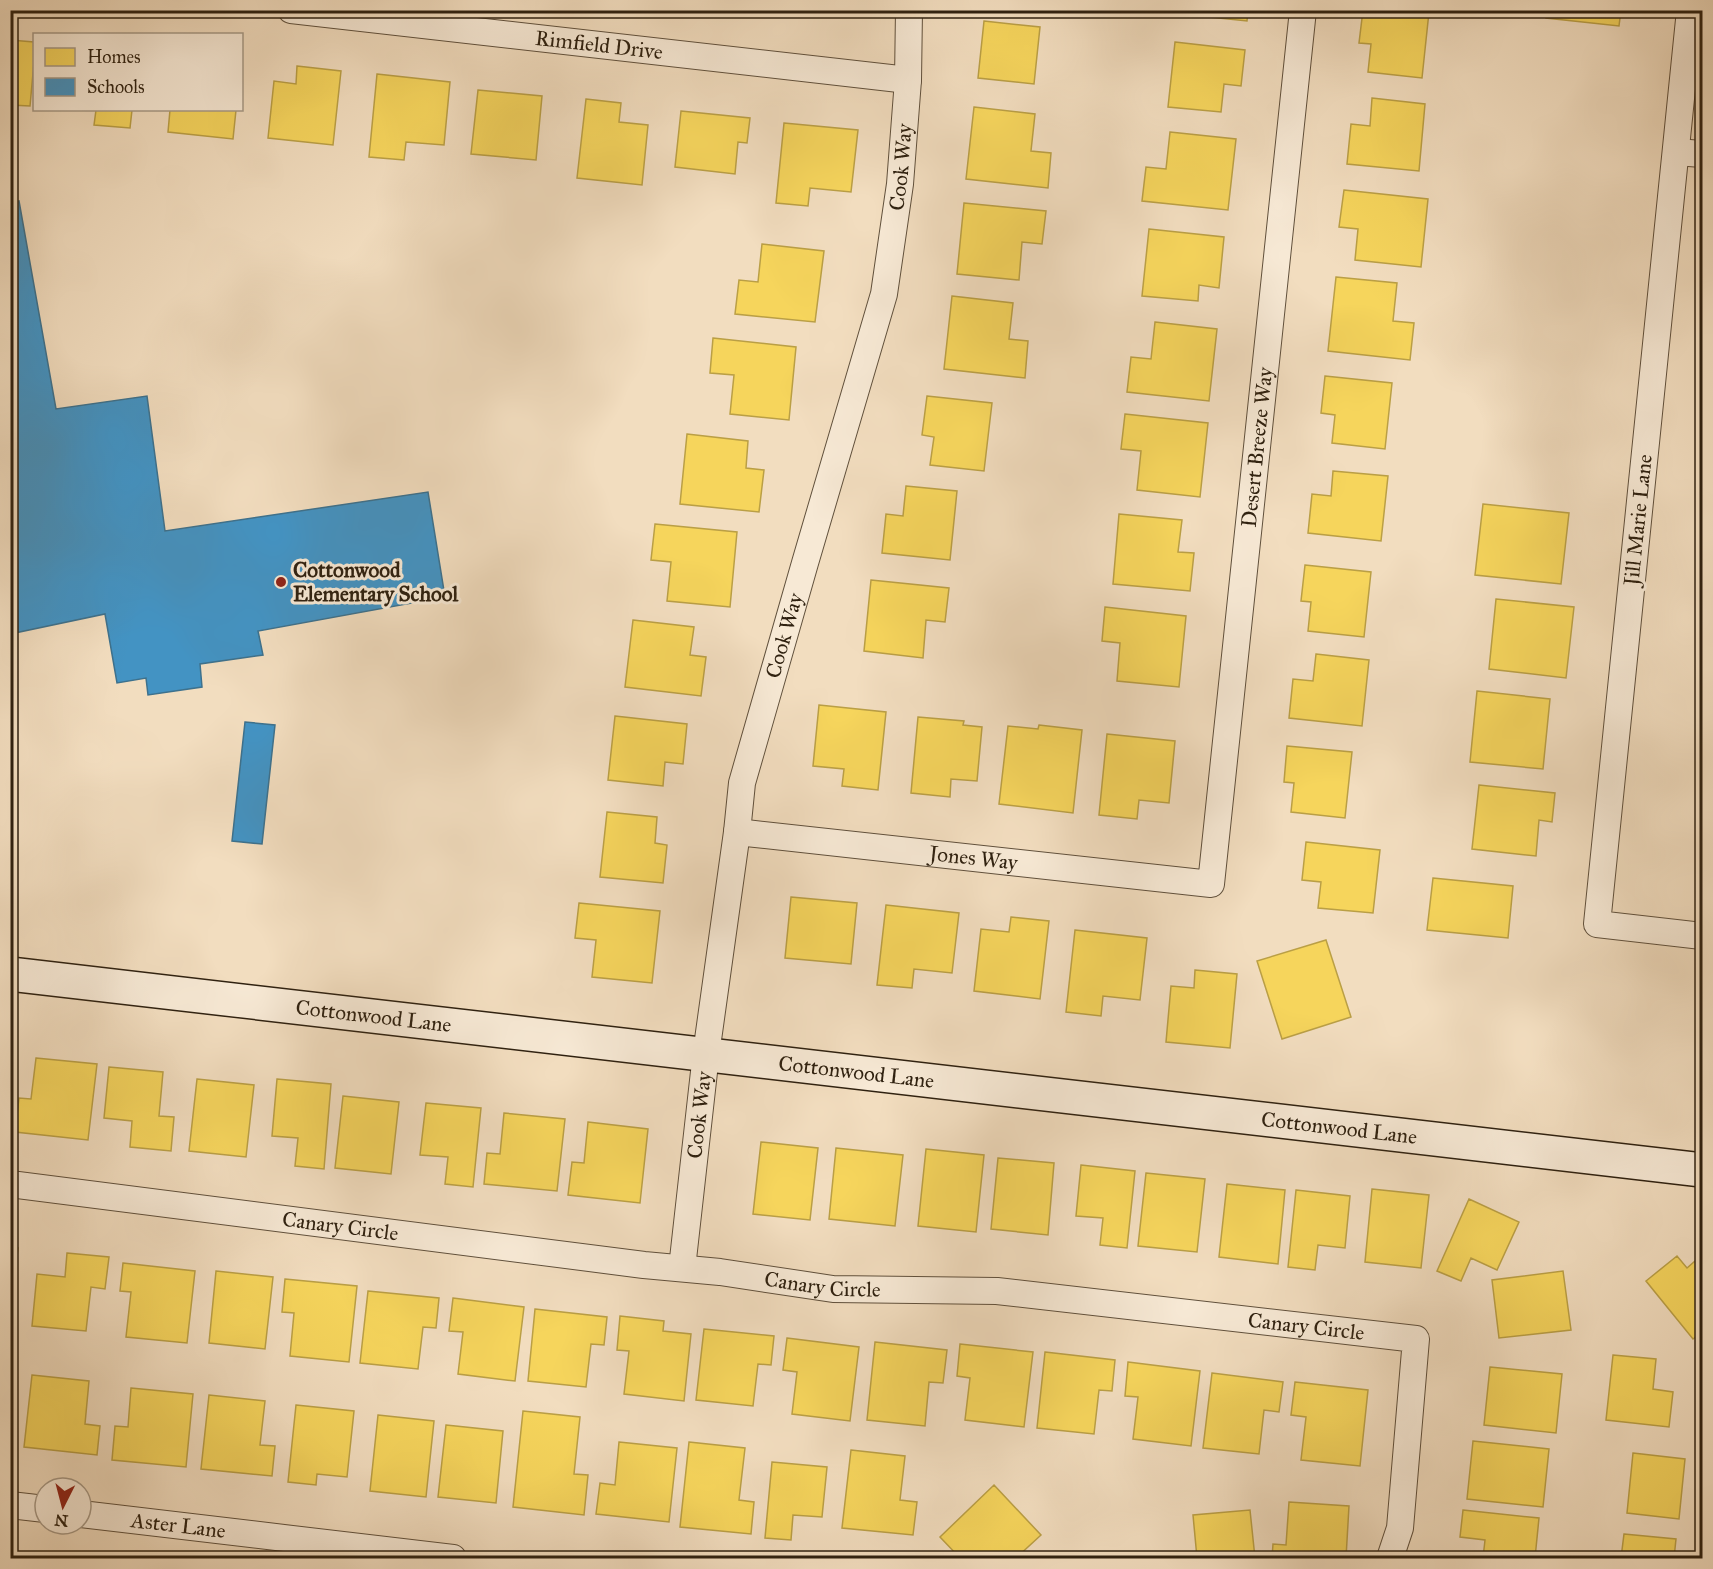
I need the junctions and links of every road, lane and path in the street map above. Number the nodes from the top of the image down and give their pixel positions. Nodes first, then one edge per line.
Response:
1 (291, 10) edge
2 (909, 10) edge
3 (1303, 10) edge
4 (1690, 10) edge
5 (908, 80) junction
6 (1676, 152) junction
7 (1702, 154) edge
8 (737, 832) junction
9 (1211, 884) joint
10 (1702, 936) edge
11 (10, 974) edge
12 (706, 1054) junction
13 (1702, 1170) edge
14 (10, 1184) edge
15 (682, 1269) junction
16 (10, 1505) edge
17 (33, 1508) edge
18 (93, 1515) edge
19 (453, 1558) edge
20 (1390, 1558) edge

1 - 5 street, Rimfield Drive
2 - 5 street, Cook Way
3 - 9 street, Desert Breeze Way
4 - 6 street, Jill Marie Lane
5 - 8 street, Cook Way
6 - 7 street
6 - 10 street, Jill Marie Lane
8 - 9 street, Jones Way
8 - 12 street, Cook Way
11 - 12 main road, Cottonwood Lane
12 - 13 main road, Cottonwood Lane
12 - 15 street, Cook Way
14 - 15 street, Canary Circle
15 - 20 street, Canary Circle
16 - 17 street
18 - 19 street, Aster Lane

